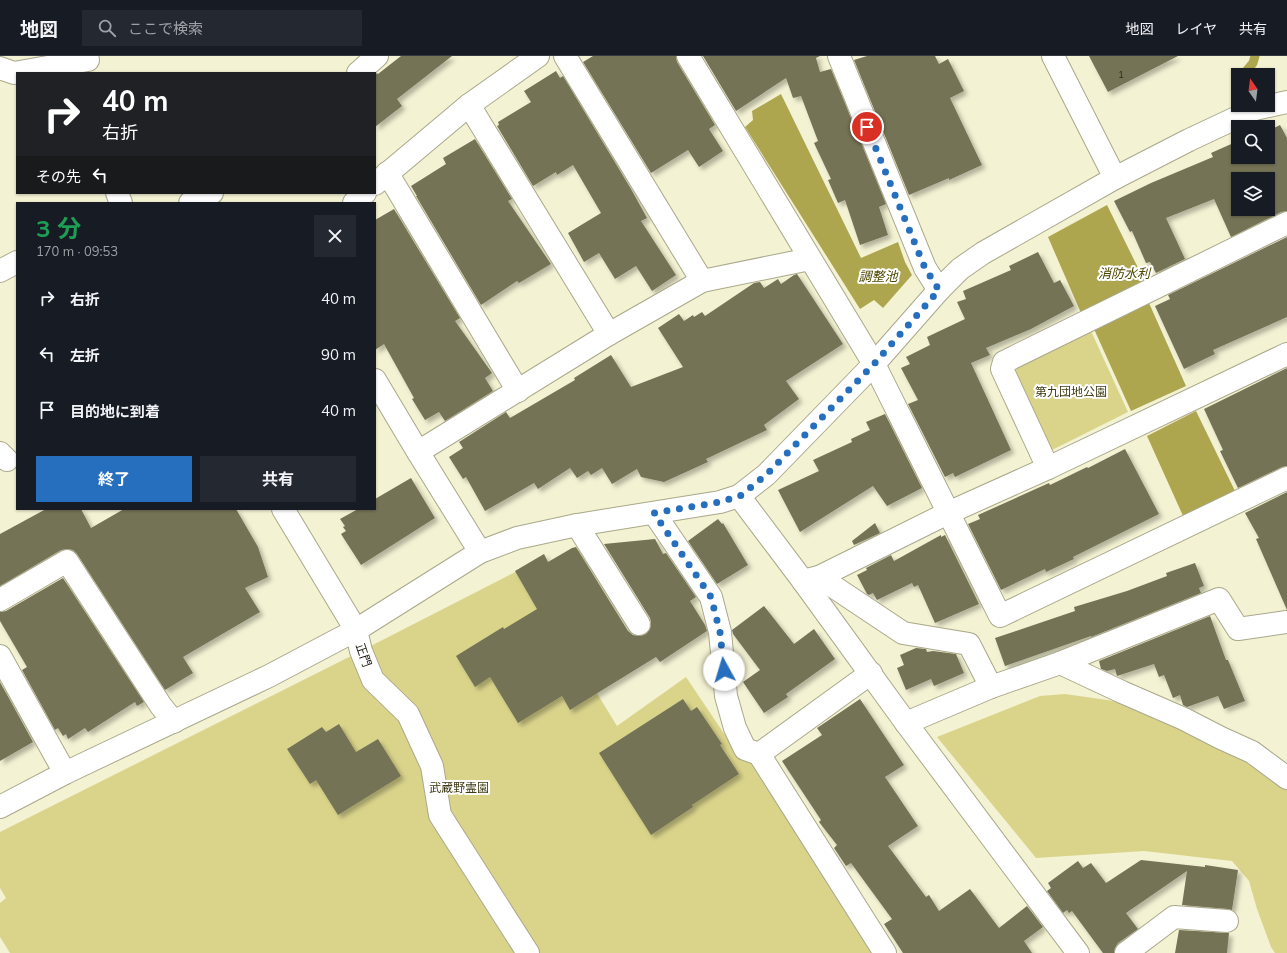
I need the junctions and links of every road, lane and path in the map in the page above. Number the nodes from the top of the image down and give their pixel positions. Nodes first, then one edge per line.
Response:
1 (377, 56) edge
2 (538, 56) edge
3 (565, 56) edge
4 (688, 56) edge
5 (839, 56) edge
6 (1053, 56) edge
7 (88, 63) edge
8 (0, 68) edge
9 (21, 72) edge
10 (359, 72) edge
11 (16, 73) edge
12 (1287, 102) edge
13 (469, 105) junction
14 (1115, 178) junction
15 (381, 179) edge
16 (210, 194) edge
17 (364, 194) edge
18 (192, 202) edge
19 (355, 202) edge
20 (1287, 223) edge
21 (810, 259) junction
22 (16, 263) edge
23 (0, 271) edge
24 (702, 281) junction
25 (939, 290) junction
26 (610, 334) junction
27 (1287, 354) edge
28 (874, 364) junction
29 (376, 382) edge
30 (518, 390) junction
31 (418, 452) junction
32 (1048, 468) junction
33 (1287, 478) edge
34 (740, 496) junction
35 (284, 510) edge
36 (654, 513) junction
37 (948, 513) junction
38 (578, 525) junction
39 (480, 552) junction
40 (811, 579) junction
41 (0, 600) edge
42 (1287, 622) edge
43 (639, 624) dead end
44 (356, 630) junction
45 (0, 656) edge
46 (1060, 663) junction
47 (870, 673) junction
48 (991, 687) junction
49 (174, 722) junction
50 (906, 723) junction
51 (759, 754) junction
52 (65, 773) junction
53 (1287, 778) edge
54 (0, 807) edge
55 (1227, 921) dead end
56 (528, 953) edge
57 (885, 953) edge
58 (1078, 953) edge
59 (1126, 953) edge

1 - 10 street
2 - 13 street
3 - 24 street
4 - 21 street
5 - 25 street
6 - 14 street
7 - 9 street
8 - 11 street
12 - 14 street
13 - 15 street
13 - 26 street
14 - 25 street
15 - 30 street
16 - 18 street
17 - 19 street
20 - 32 street
21 - 24 street
21 - 28 street
22 - 23 street
24 - 26 street
25 - 28 street
26 - 30 street
27 - 32 street
28 - 34 street
28 - 37 street
29 - 31 street
30 - 31 street
31 - 39 street
32 - 37 street
33 - 37 street
34 - 36 street
34 - 40 street
35 - 44 street, 正門
36 - 38 street
36 - 51 street
37 - 40 street
38 - 39 street
38 - 43 street
39 - 44 street
40 - 47 street
40 - 48 street
41 - 49 street
42 - 46 street
44 - 49 street
44 - 56 street, 正門
45 - 52 street
46 - 48 street
46 - 53 street
47 - 50 street
47 - 51 street
48 - 50 street
49 - 52 street
50 - 58 street
51 - 57 street
52 - 54 street
55 - 59 street

